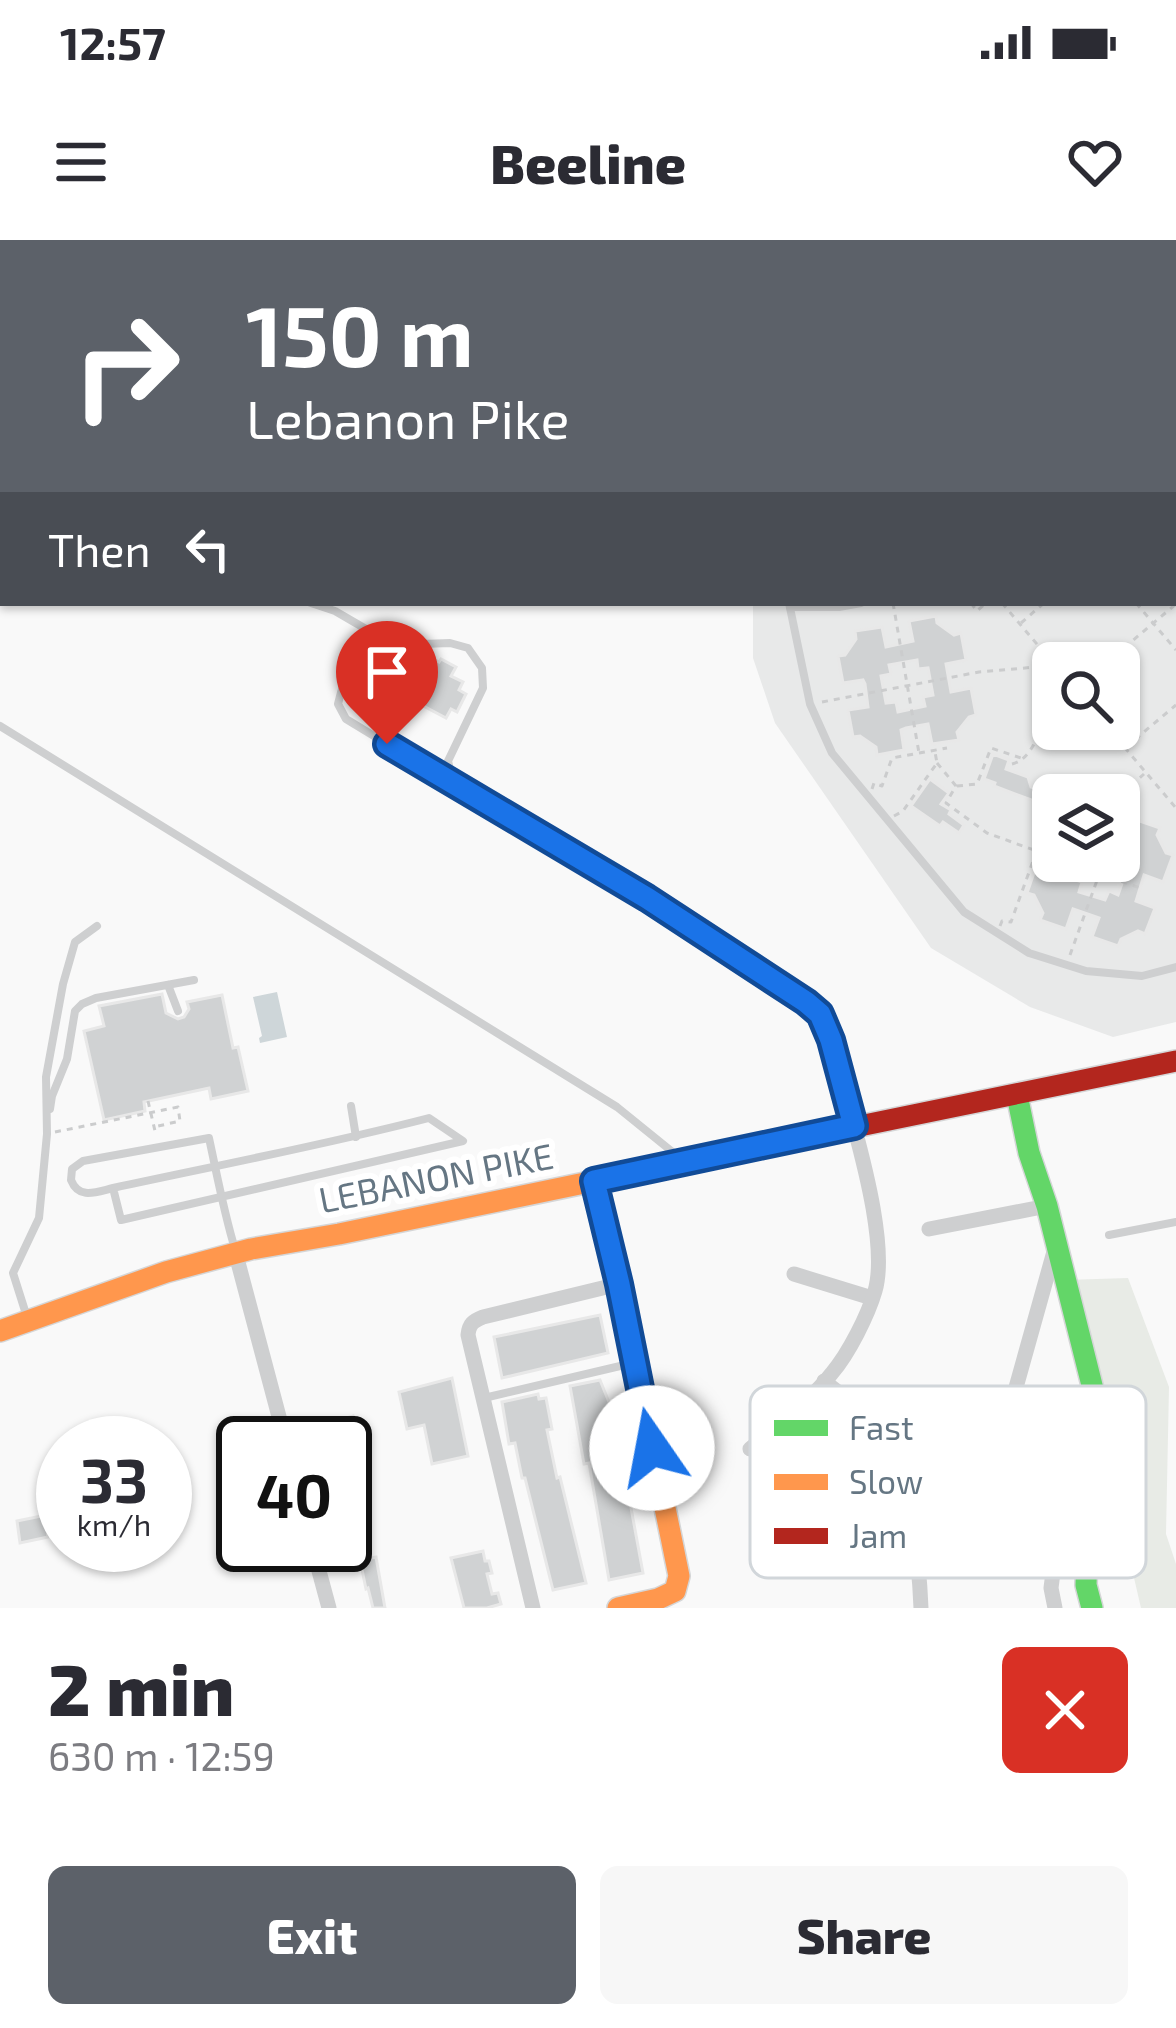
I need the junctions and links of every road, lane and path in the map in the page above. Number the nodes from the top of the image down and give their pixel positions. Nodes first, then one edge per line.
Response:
1 (320, 606) edge
2 (790, 606) edge
3 (814, 606) edge
4 (844, 606) edge
5 (893, 606) edge
6 (1004, 606) edge
7 (1040, 606) edge
8 (1139, 606) edge
9 (1174, 606) edge
10 (1154, 623) junction
11 (1019, 624) junction
12 (385, 640) junction
13 (1034, 642) edge
14 (1131, 642) edge
15 (1176, 650) edge
16 (1032, 667) edge
17 (907, 685) junction
18 (810, 705) junction
19 (1176, 705) edge
20 (0, 726) edge
21 (1140, 735) edge
22 (947, 748) dead end
23 (1032, 749) edge
24 (1127, 750) edge
25 (934, 751) junction
26 (920, 753) junction
27 (1024, 759) junction
28 (937, 764) junction
29 (1012, 764) dead end
30 (1146, 772) junction
31 (1140, 777) edge
32 (454, 784) junction
33 (956, 786) junction
34 (868, 800) junction
35 (1176, 808) edge
36 (886, 821) junction
37 (1032, 850) edge
38 (1032, 862) edge
39 (1097, 882) edge
40 (1124, 882) edge
41 (1140, 888) dead end
42 (97, 926) dead end
43 (996, 935) junction
44 (1067, 966) junction
45 (1176, 967) edge
46 (194, 980) dead end
47 (168, 985) junction
48 (178, 1011) dead end
49 (1176, 1061) edge
50 (1017, 1095) junction
51 (148, 1101) dead end
52 (351, 1106) dead end
53 (151, 1113) junction
54 (854, 1126) junction
55 (47, 1134) junction
56 (356, 1137) junction
57 (686, 1162) junction
58 (215, 1166) junction
59 (594, 1181) junction
60 (113, 1188) junction
61 (222, 1197) junction
62 (1047, 1206) junction
63 (1176, 1222) edge
64 (929, 1229) dead end
65 (1108, 1235) dead end
66 (1056, 1245) junction
67 (235, 1251) junction
68 (794, 1274) dead end
69 (619, 1284) junction
70 (872, 1298) junction
71 (28, 1321) junction
72 (0, 1331) edge
73 (635, 1362) junction
74 (824, 1381) junction
75 (819, 1386) edge
76 (830, 1386) edge
77 (1016, 1386) edge
78 (1092, 1386) edge
79 (483, 1399) junction
80 (279, 1416) edge
81 (319, 1572) edge
82 (918, 1578) edge
83 (1052, 1578) edge
84 (1086, 1578) edge
85 (328, 1608) edge
86 (533, 1608) edge
87 (617, 1608) edge
88 (921, 1608) edge
89 (1054, 1608) edge
90 (1092, 1608) edge

1 - 12 lane
2 - 18 lane
3 - 4 lane
5 - 17 path
6 - 11 path
7 - 11 path
8 - 10 path
9 - 10 path
10 - 14 path
10 - 15 path
11 - 13 path
12 - 32 lane
12 - 32 lane
16 - 17 path
17 - 18 path
17 - 26 path
18 - 34 lane
19 - 21 path
20 - 57 lane
22 - 25 path
23 - 27 path
24 - 30 path
25 - 26 path
25 - 28 path
26 - 34 path
27 - 29 path
27 - 33 path
28 - 33 path
28 - 36 path
30 - 31 path
30 - 35 path
32 - 54 lane
33 - 37 path
34 - 36 lane
36 - 43 lane
38 - 43 path
39 - 44 path
40 - 41 path
42 - 55 lane
43 - 44 lane
44 - 45 lane
46 - 47 lane
47 - 48 lane
47 - 55 lane
49 - 50 main road, LEBANON PIKE
50 - 54 main road, LEBANON PIKE
50 - 62 main road
51 - 53 path
52 - 56 lane
53 - 53 path
53 - 55 path
54 - 57 main road, LEBANON PIKE
54 - 70 street
55 - 71 lane
56 - 58 lane
56 - 61 lane
57 - 59 main road, LEBANON PIKE
58 - 60 lane
58 - 60 lane
58 - 61 lane
59 - 67 main road, LEBANON PIKE
59 - 69 main road
60 - 61 lane
61 - 67 lane
62 - 64 street
62 - 66 main road
63 - 65 lane
66 - 77 street
66 - 78 main road
67 - 71 main road, LEBANON PIKE
67 - 80 street
68 - 70 street
69 - 73 main road
69 - 79 street
70 - 74 street
71 - 72 main road, LEBANON PIKE
73 - 79 lane
73 - 87 main road
74 - 75 street
74 - 76 street
79 - 86 street
81 - 85 street
82 - 88 street
83 - 89 street
84 - 90 main road

